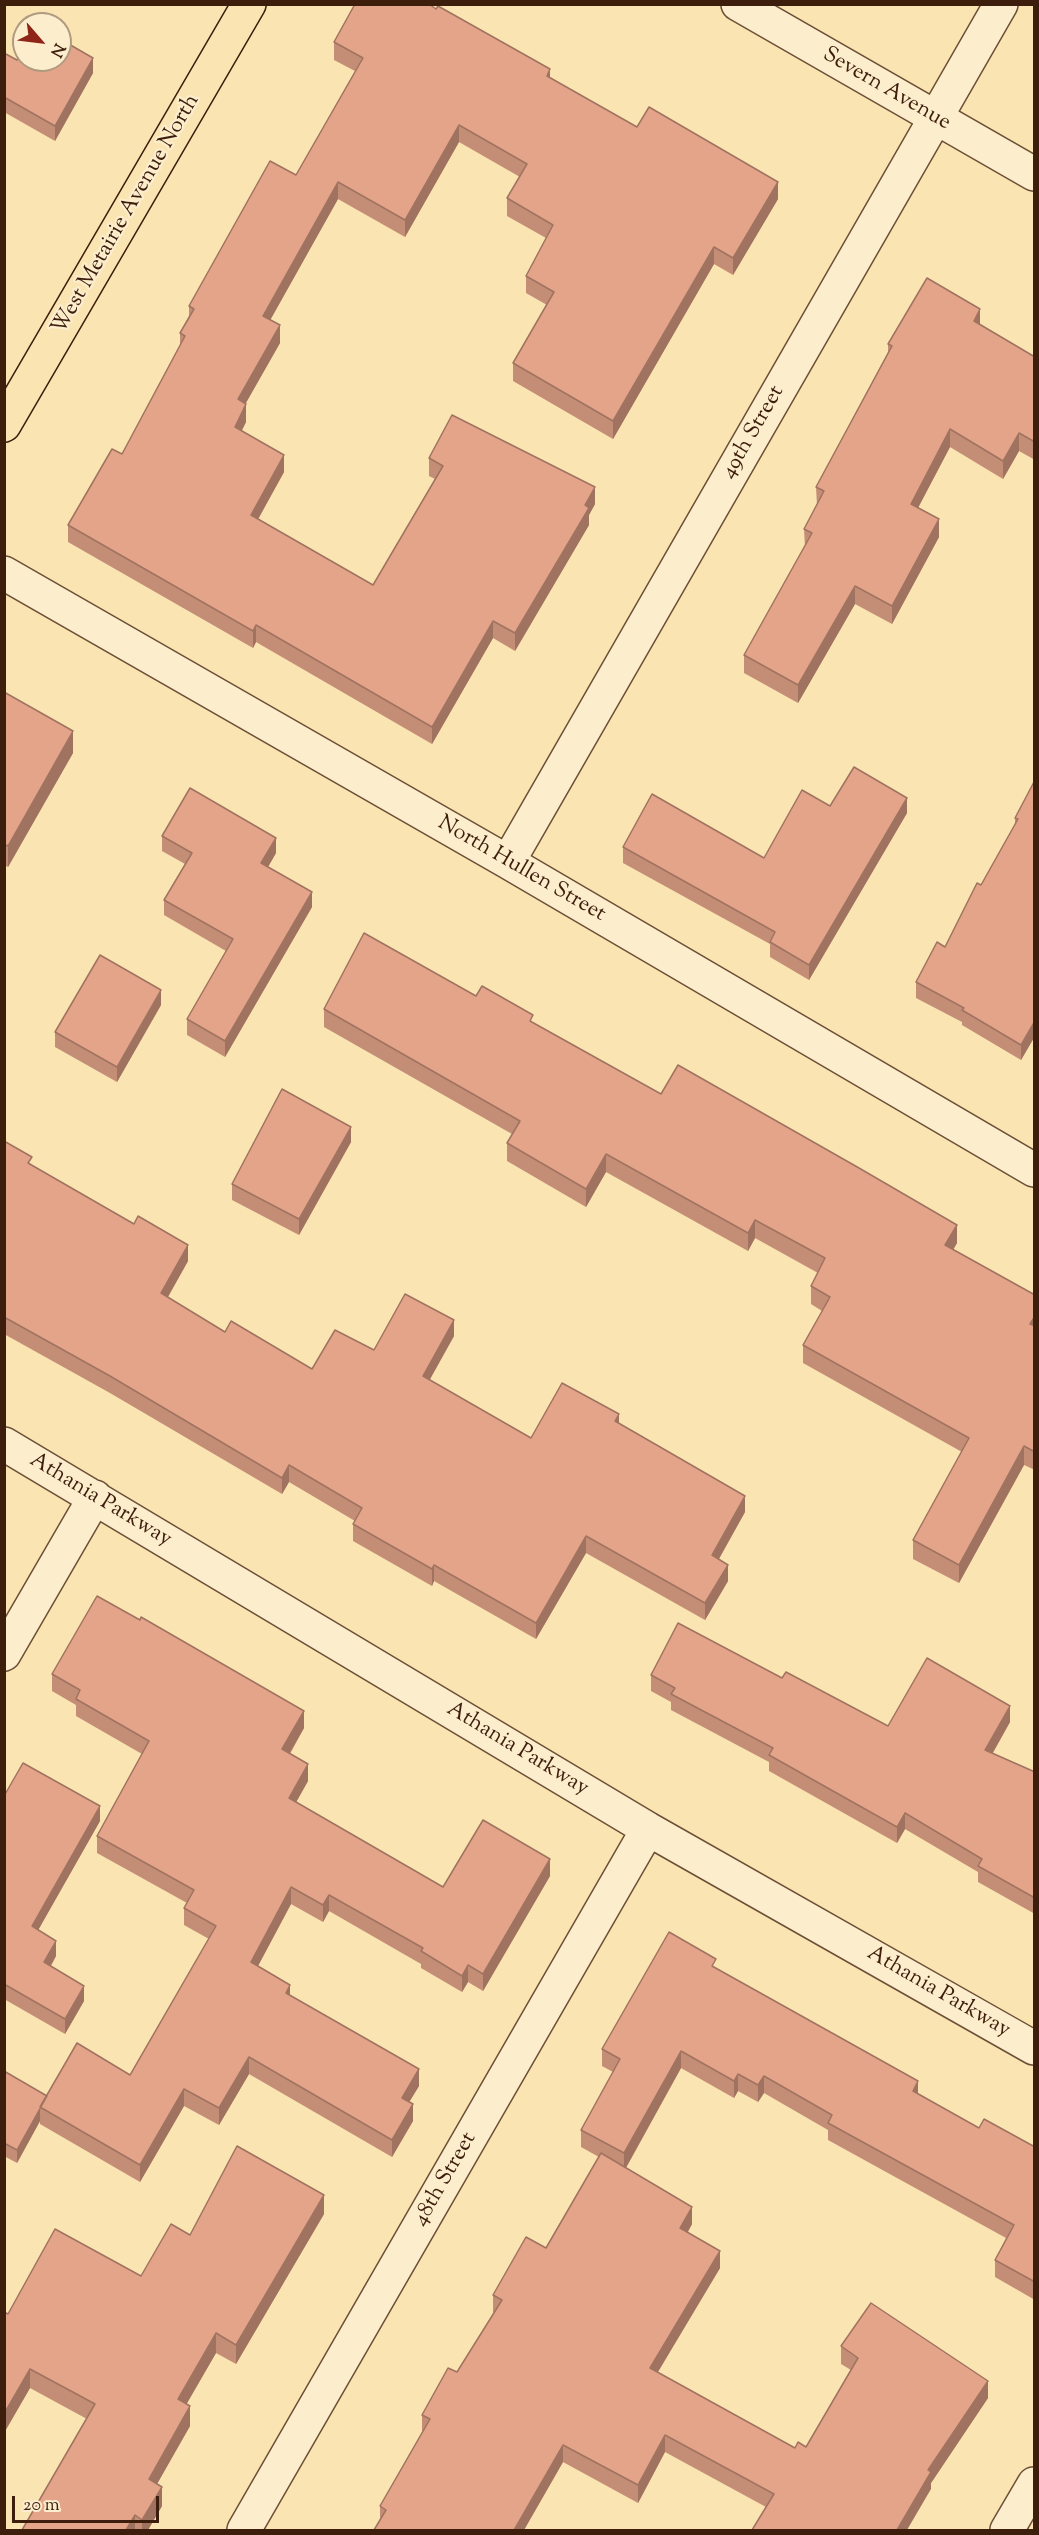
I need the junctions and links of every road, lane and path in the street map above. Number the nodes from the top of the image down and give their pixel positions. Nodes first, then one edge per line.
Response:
1 (249, 4) edge
2 (738, 4) edge
3 (1001, 4) edge
4 (935, 118) junction
5 (1035, 174) edge
6 (4, 425) edge
7 (4, 573) edge
8 (508, 862) junction
9 (1035, 1170) edge
10 (4, 1444) edge
11 (95, 1497) junction
12 (4, 1654) edge
13 (648, 1829) junction
14 (1035, 2048) edge
15 (1035, 2484) edge
16 (244, 2530) edge
17 (1007, 2530) edge

1 - 6 main road, West Metairie Avenue North
2 - 4 street, Severn Avenue
3 - 4 street, 49th Street
4 - 5 street, Severn Avenue
4 - 8 street, 49th Street
7 - 8 street, North Hullen Street
8 - 9 street, North Hullen Street
10 - 11 street, Athania Parkway
11 - 12 street
11 - 13 street, Athania Parkway
13 - 14 street, Athania Parkway
13 - 16 street, 48th Street
15 - 17 street

